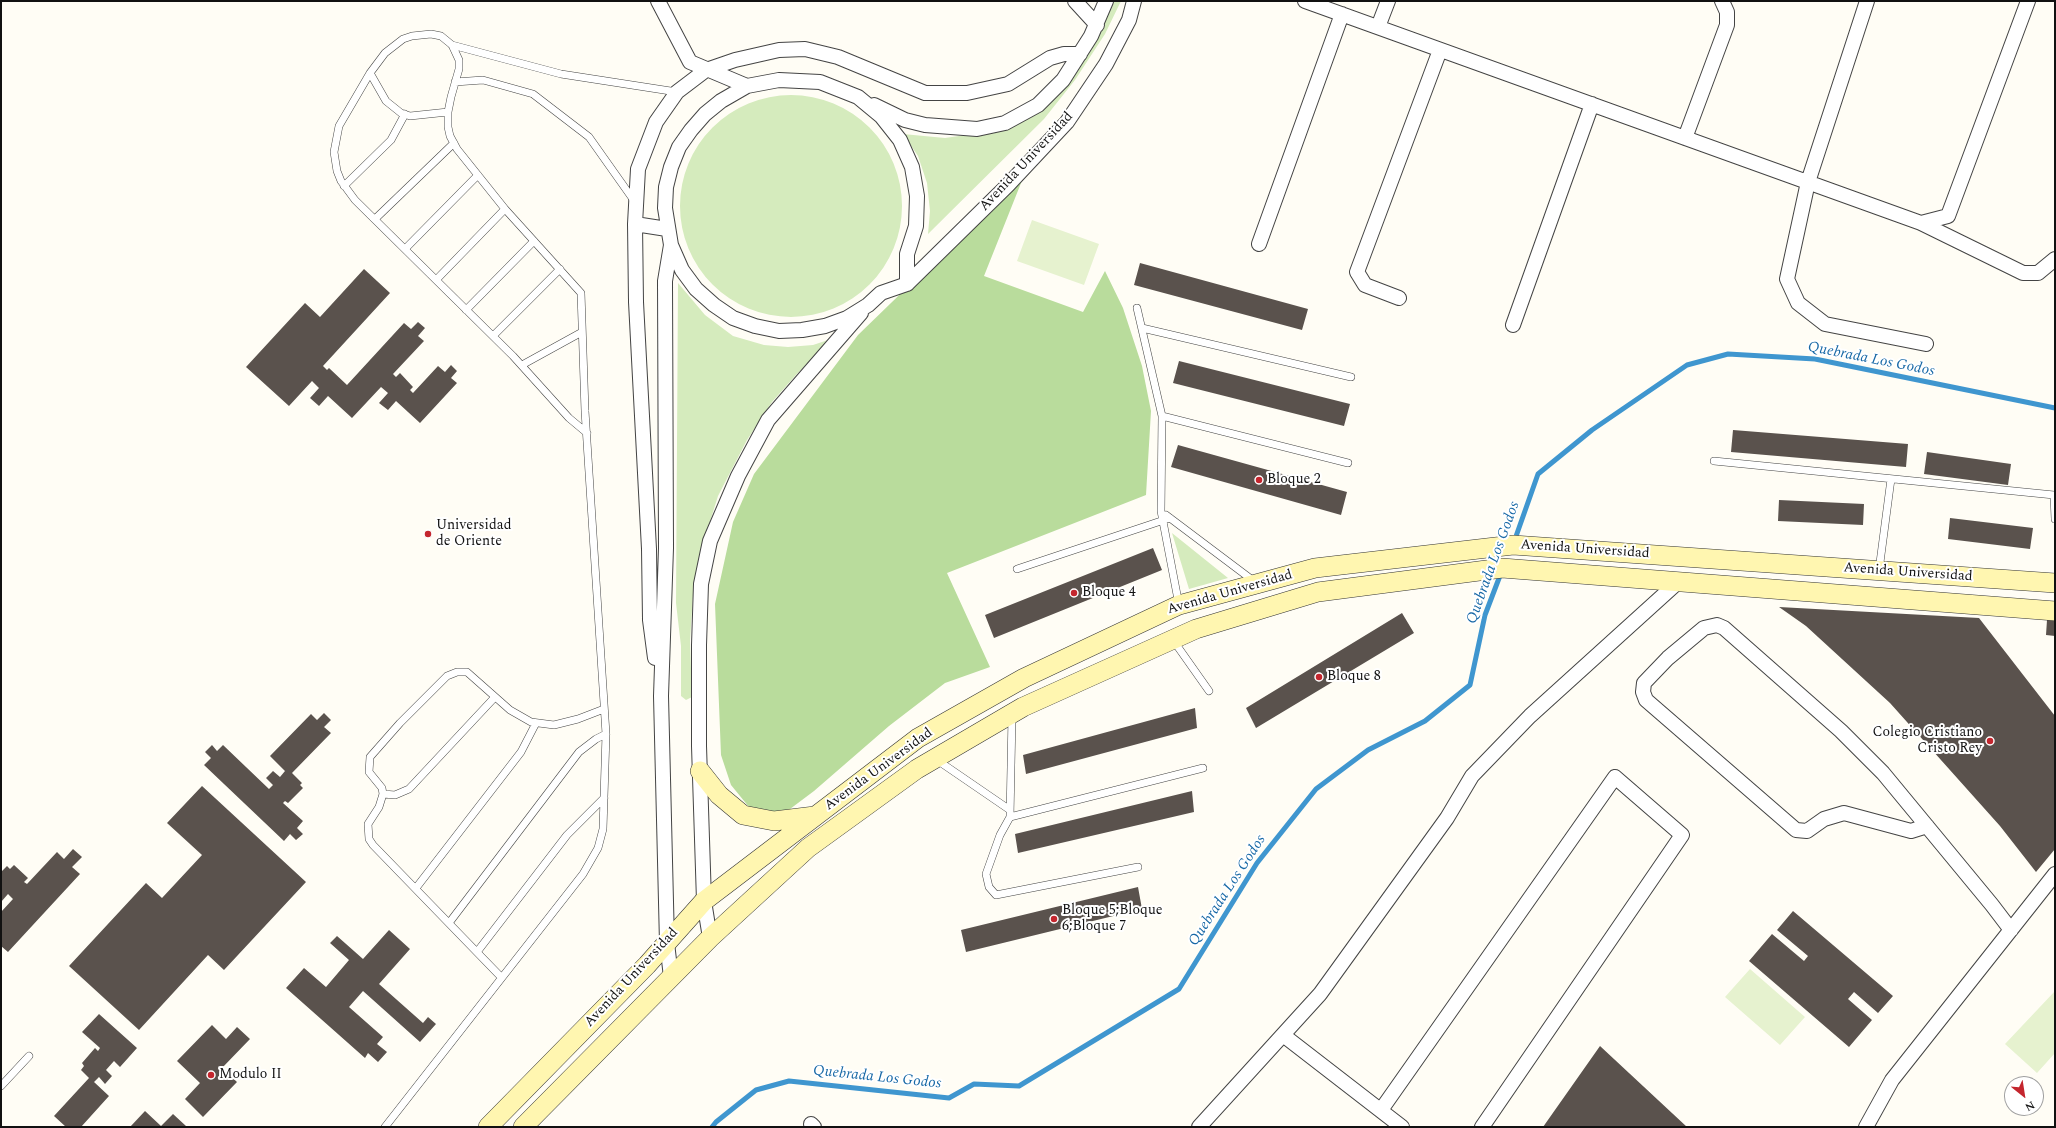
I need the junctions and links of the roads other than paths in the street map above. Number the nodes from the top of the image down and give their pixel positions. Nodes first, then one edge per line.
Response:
1 (658, 1) edge
2 (1075, 1) edge
3 (1106, 1) edge
4 (1134, 1) edge
5 (1305, 1) edge
6 (1388, 1) edge
7 (1722, 1) edge
8 (1867, 1) edge
9 (2028, 1) edge
10 (1342, 14) junction
11 (1096, 25) junction
12 (1378, 27) junction
13 (452, 45) junction
14 (1440, 50) junction
15 (1080, 54) junction
16 (706, 70) junction
17 (370, 73) junction
18 (455, 82) junction
19 (747, 86) junction
20 (677, 92) junction
21 (858, 97) junction
22 (1592, 104) junction
23 (448, 112) junction
24 (406, 114) junction
25 (1685, 138) junction
26 (454, 143) junction
27 (478, 175) junction
28 (1808, 182) junction
29 (344, 186) junction
30 (636, 203) junction
31 (505, 209) junction
32 (375, 219) junction
33 (1921, 223) junction
34 (635, 224) junction
35 (667, 229) junction
36 (534, 241) junction
37 (1259, 244) dead end
38 (671, 245) junction
39 (405, 249) junction
40 (2055, 259) edge
41 (560, 269) junction
42 (436, 280) junction
43 (907, 284) junction
44 (1398, 298) dead end
45 (868, 305) junction
46 (1137, 308) dead end
47 (466, 310) junction
48 (1513, 325) dead end
49 (1142, 328) junction
50 (582, 332) junction
51 (493, 336) junction
52 (1926, 344) dead end
53 (522, 365) junction
54 (1351, 377) dead end
55 (1162, 416) junction
56 (587, 433) junction
57 (1714, 462) dead end
58 (1348, 463) dead end
59 (1891, 479) junction
60 (1166, 519) junction
61 (2055, 519) edge
62 (1017, 569) dead end
63 (1879, 571) junction
64 (1678, 582) junction
65 (2055, 583) edge
66 (1257, 584) junction
67 (1179, 605) junction
68 (2055, 611) edge
69 (1173, 640) junction
70 (1209, 691) dead end
71 (660, 696) junction
72 (495, 697) junction
73 (604, 709) junction
74 (1012, 713) junction
75 (536, 723) junction
76 (606, 734) junction
77 (935, 758) junction
78 (1203, 768) dead end
79 (700, 772) junction
80 (383, 794) junction
81 (604, 798) junction
82 (1010, 813) junction
83 (816, 816) junction
84 (1927, 826) junction
85 (1138, 867) dead end
86 (2055, 874) edge
87 (416, 888) junction
88 (704, 901) junction
89 (449, 923) junction
90 (2011, 930) junction
91 (710, 938) junction
92 (667, 942) junction
93 (477, 952) junction
94 (501, 977) junction
95 (671, 977) junction
96 (1283, 1035) junction
97 (28, 1056) dead end
98 (1, 1086) edge
99 (1381, 1110) junction
100 (384, 1127) edge
101 (488, 1127) edge
102 (523, 1127) edge
103 (1199, 1127) edge
104 (1402, 1127) edge
105 (1482, 1127) edge
106 (1866, 1127) edge

1 - 16 street
2 - 11 street
3 - 11 street
4 - 43 street, Avenida Universidad
5 - 10 street
6 - 12 street
7 - 25 street
8 - 28 street
9 - 33 street
10 - 12 street
10 - 37 street
11 - 15 street
12 - 14 street
13 - 17 lane
13 - 18 lane
13 - 20 lane
14 - 22 street
14 - 44 street
15 - 16 street
15 - 21 street
16 - 19 street
16 - 20 street
17 - 24 lane
17 - 29 lane
18 - 23 lane
18 - 30 lane
19 - 21 street
19 - 35 street
20 - 30 street
21 - 43 street
22 - 25 street
22 - 48 street
23 - 24 lane
23 - 26 lane
24 - 29 lane
25 - 28 street
26 - 27 lane
26 - 32 lane
27 - 31 lane
27 - 39 lane
28 - 33 street
28 - 52 street
29 - 32 lane
30 - 34 street
31 - 36 lane
31 - 42 lane
32 - 39 lane
33 - 40 street
34 - 35 street
34 - 71 street
35 - 38 street
36 - 41 lane
36 - 47 lane
38 - 45 street
38 - 71 street
39 - 42 lane
41 - 50 lane
41 - 51 lane
42 - 47 lane
43 - 45 street
45 - 79 street
46 - 49 lane
47 - 51 lane
49 - 54 lane
49 - 55 lane
50 - 53 lane
50 - 56 lane
51 - 53 lane
53 - 56 lane
55 - 58 lane
55 - 60 lane
56 - 73 lane
57 - 59 lane
59 - 61 lane
59 - 63 lane
60 - 62 lane
60 - 66 lane
60 - 67 lane
63 - 65 street, Avenida Universidad
63 - 66 street, Avenida Universidad
64 - 68 street, Avenida Universidad
64 - 69 street, Avenida Universidad
64 - 96 street
66 - 67 street, Avenida Universidad
67 - 83 street, Avenida Universidad
69 - 70 lane
69 - 74 street, Avenida Universidad
71 - 92 street
72 - 75 lane
72 - 80 lane
72 - 80 lane
73 - 75 lane
73 - 76 lane
74 - 77 street, Avenida Universidad
74 - 82 lane
75 - 87 lane
76 - 81 lane
76 - 89 lane
77 - 82 lane
77 - 91 street, Avenida Universidad
78 - 82 lane
79 - 83 street
79 - 88 street
80 - 87 lane
81 - 93 lane
81 - 94 lane
82 - 85 lane
83 - 88 street, Avenida Universidad
84 - 84 street
84 - 90 street
86 - 90 street
87 - 89 lane
88 - 91 street
88 - 92 street, Avenida Universidad
89 - 93 lane
90 - 106 street
91 - 95 street, Avenida Universidad
92 - 95 street
92 - 101 street, Avenida Universidad
93 - 94 lane
94 - 100 lane
95 - 102 street, Avenida Universidad
96 - 99 street
96 - 103 street
97 - 98 lane
99 - 104 street
99 - 105 street

